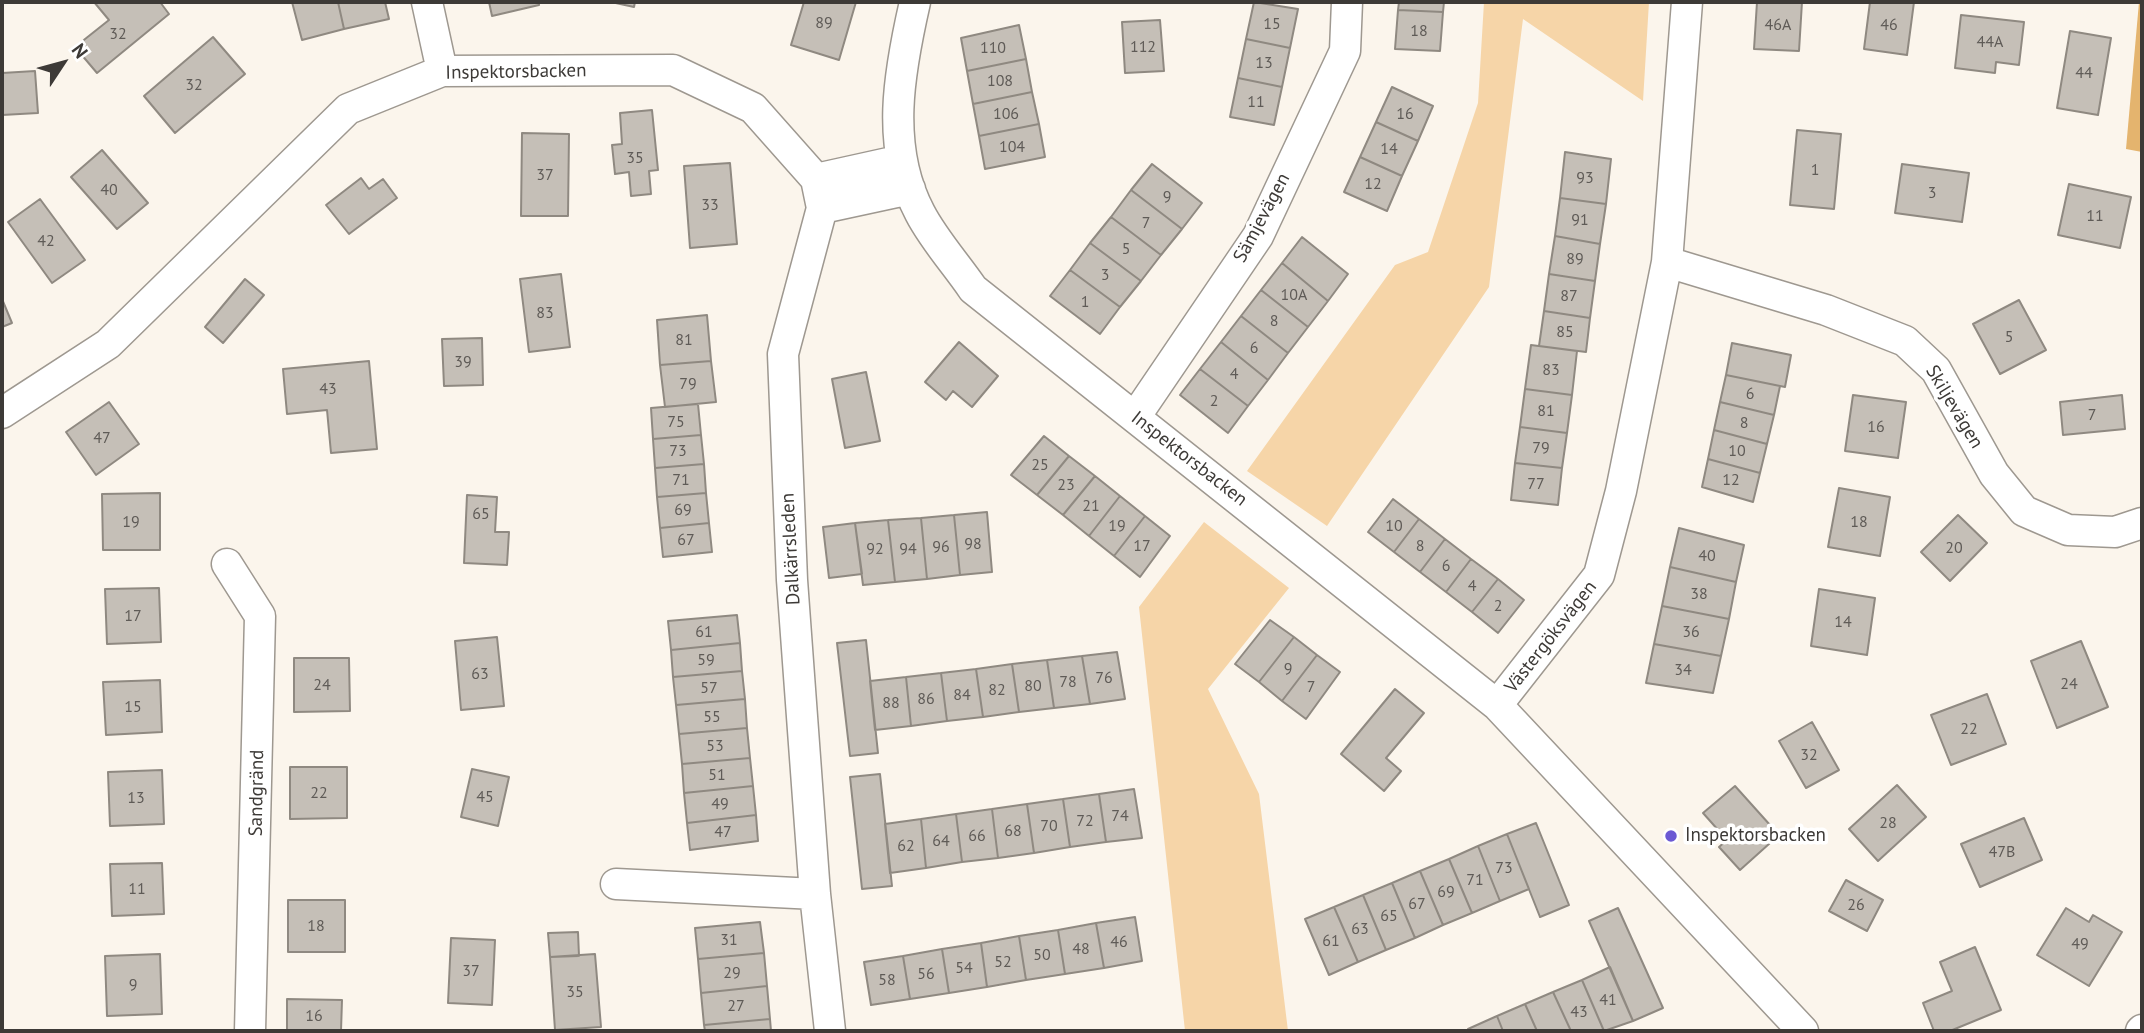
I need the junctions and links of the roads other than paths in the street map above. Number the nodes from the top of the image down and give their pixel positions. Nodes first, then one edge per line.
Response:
1 (427, 2) edge
2 (915, 2) edge
3 (1347, 2) edge
4 (1687, 2) edge
5 (442, 71) junction
6 (902, 160) junction
7 (910, 189) junction
8 (819, 194) junction
9 (1667, 262) junction
10 (2, 413) edge
11 (1135, 417) junction
12 (2142, 523) edge
13 (227, 564) dead end
14 (1497, 705) junction
15 (616, 884) dead end
16 (815, 894) junction
17 (250, 1031) edge
18 (830, 1031) edge
19 (1803, 1031) edge

1 - 5 street
2 - 6 street
3 - 11 street, Sämjevägen
4 - 9 street, Västergöksvägen
5 - 8 street, Inspektorsbacken
5 - 10 street, Inspektorsbacken
6 - 7 street
6 - 8 street
7 - 8 street
7 - 11 street, Inspektorsbacken
8 - 16 street, Dalkärrsleden
9 - 12 street, Skiljevägen
9 - 14 street, Västergöksvägen
11 - 14 street, Inspektorsbacken
13 - 17 street, Sandgränd
14 - 19 street, Västergöksvägen
15 - 16 street
16 - 18 street, Dalkärrsleden

